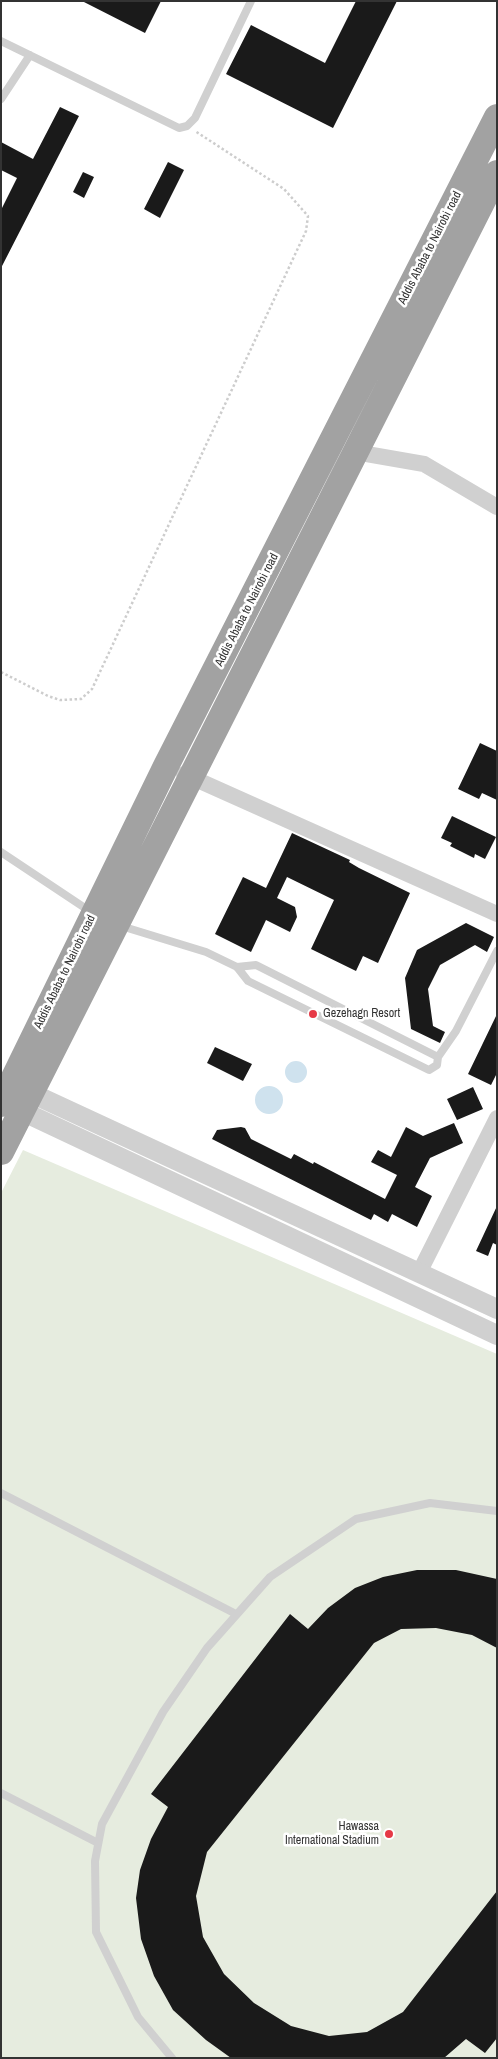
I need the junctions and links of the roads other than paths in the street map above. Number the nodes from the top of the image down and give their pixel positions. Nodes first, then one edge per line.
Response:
1 (251, 1) edge
2 (1, 41) edge
3 (30, 55) junction
4 (1, 99) edge
5 (497, 117) edge
6 (472, 164) junction
7 (496, 176) edge
8 (356, 452) junction
9 (497, 507) edge
10 (166, 766) junction
11 (191, 777) junction
12 (1, 852) edge
13 (93, 914) junction
14 (497, 914) edge
15 (116, 924) junction
16 (497, 951) edge
17 (237, 967) junction
18 (438, 1057) junction
19 (10, 1097) edge
20 (497, 1118) edge
21 (1, 1152) edge
22 (419, 1273) junction
23 (497, 1309) edge
24 (497, 1335) edge
25 (1, 1493) edge
26 (497, 1511) edge
27 (236, 1614) junction
28 (1, 1793) edge
29 (98, 1843) junction
30 (172, 2058) edge

1 - 3 lane
2 - 3 lane
3 - 4 lane
5 - 6 highway, Addis Ababa to Nairobi road
6 - 7 street
6 - 10 highway, Addis Ababa to Nairobi road
7 - 8 highway, Addis Ababa to Nairobi road
8 - 9 street
8 - 11 highway, Addis Ababa to Nairobi road
10 - 11 street
10 - 13 highway, Addis Ababa to Nairobi road
11 - 14 street
11 - 15 highway, Addis Ababa to Nairobi road
12 - 13 lane
13 - 19 highway, Addis Ababa to Nairobi road
15 - 17 lane
15 - 19 highway, Addis Ababa to Nairobi road
16 - 18 lane
17 - 18 lane
17 - 18 lane
19 - 21 highway, Addis Ababa to Nairobi road
19 - 22 street
19 - 24 street
20 - 22 street
22 - 23 street
25 - 27 lane
26 - 27 lane
27 - 29 lane
28 - 29 lane
29 - 30 lane

